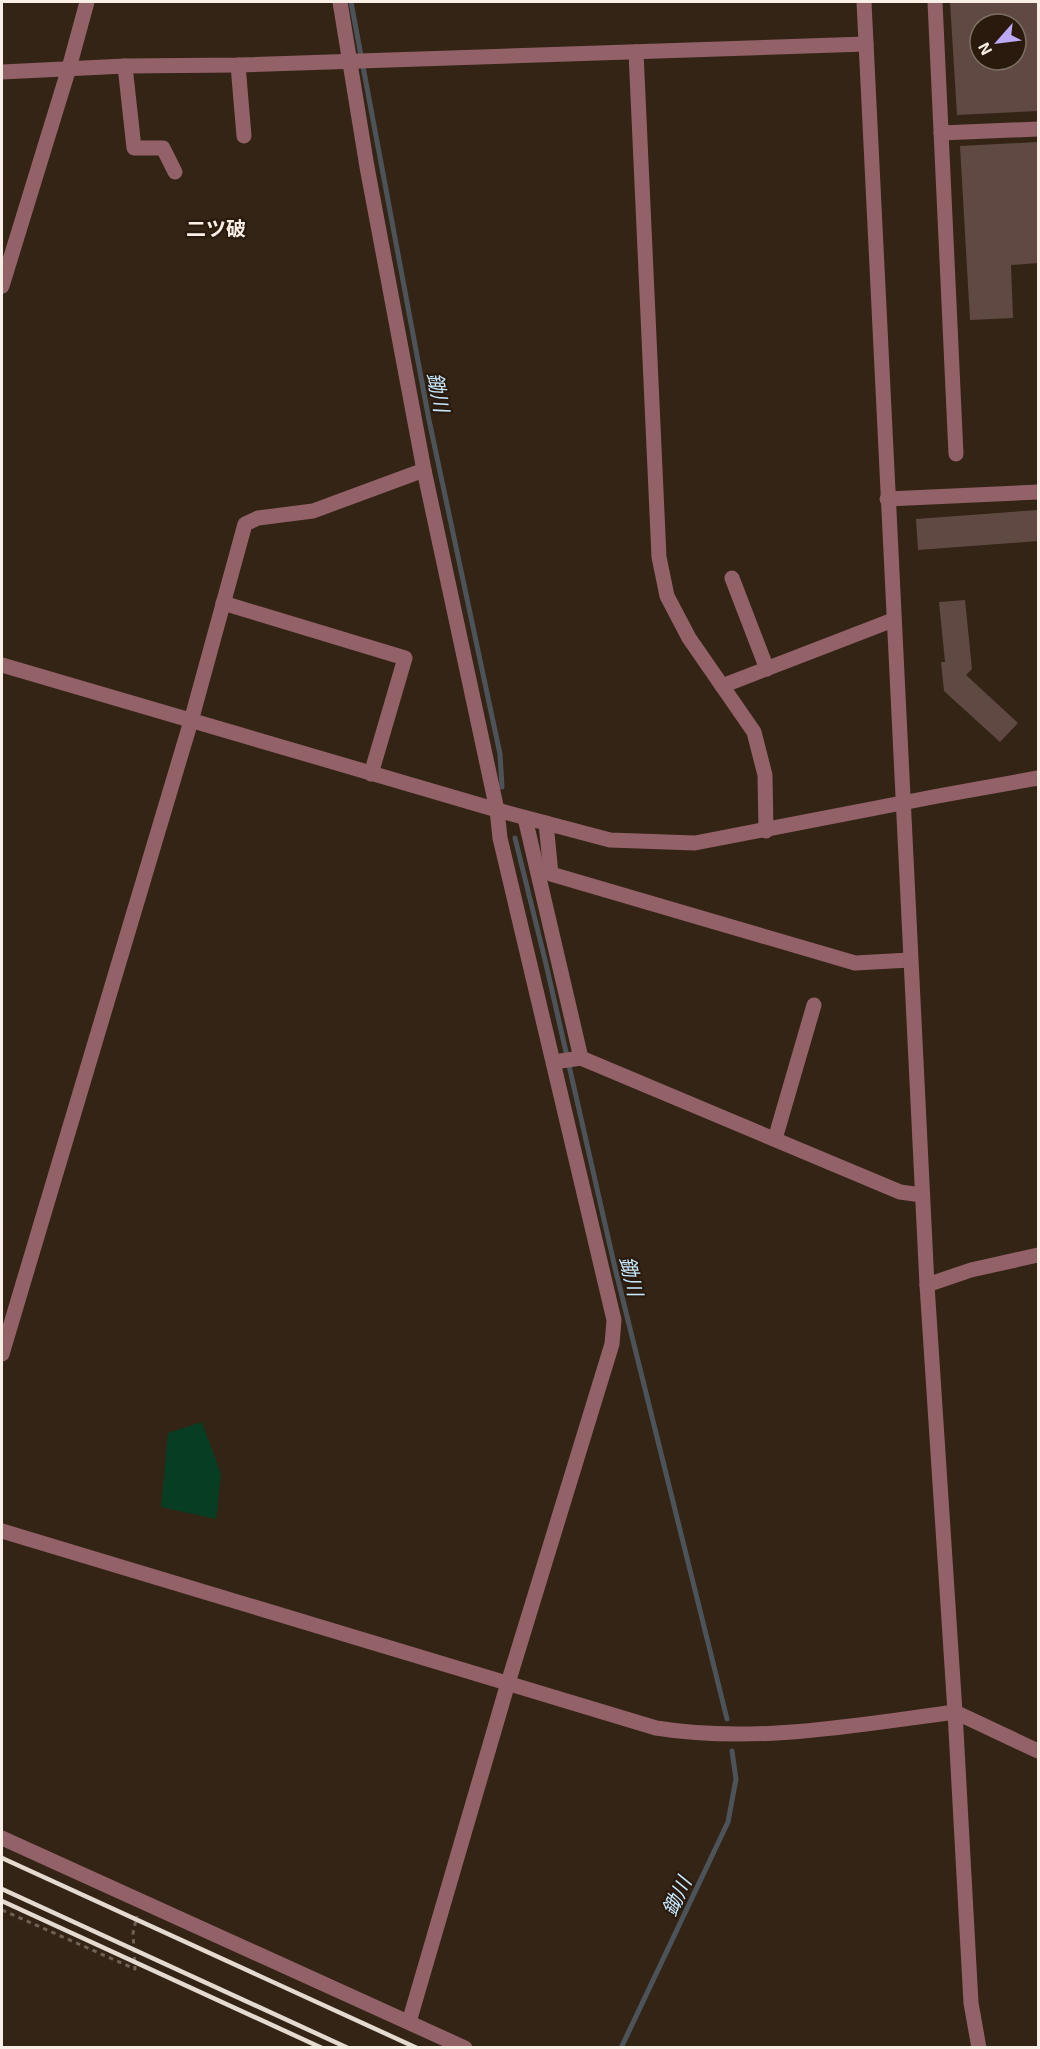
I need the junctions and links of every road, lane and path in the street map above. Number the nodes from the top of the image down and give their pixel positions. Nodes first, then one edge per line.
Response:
1 (87, 2) edge
2 (340, 2) edge
3 (864, 2) edge
4 (935, 2) edge
5 (866, 44) junction
6 (636, 52) junction
7 (357, 60) junction
8 (238, 65) junction
9 (125, 66) junction
10 (69, 68) junction
11 (2, 72) edge
12 (1038, 129) edge
13 (941, 133) junction
14 (244, 136) dead end
15 (175, 172) dead end
16 (2, 286) edge
17 (956, 454) dead end
18 (424, 470) junction
19 (1038, 492) edge
20 (887, 499) junction
21 (732, 578) dead end
22 (223, 603) junction
23 (893, 620) junction
24 (2, 665) edge
25 (767, 669) junction
26 (722, 686) junction
27 (191, 721) junction
28 (371, 774) junction
29 (1038, 778) edge
30 (903, 802) junction
31 (496, 810) junction
32 (525, 818) junction
33 (546, 823) junction
34 (766, 831) junction
35 (910, 960) junction
36 (814, 1005) dead end
37 (578, 1059) junction
38 (556, 1062) junction
39 (775, 1139) junction
40 (922, 1195) junction
41 (1038, 1254) edge
42 (927, 1285) junction
43 (2, 1354) edge
44 (2, 1531) edge
45 (508, 1683) junction
46 (955, 1712) junction
47 (1038, 1751) edge
48 (2, 1838) edge
49 (141, 1902) junction
50 (2, 1910) edge
51 (409, 2022) junction
52 (465, 2048) edge
53 (979, 2048) edge

1 - 10 street
2 - 7 street
3 - 5 street
4 - 13 street
5 - 6 street
5 - 20 street
6 - 7 street
6 - 26 street
7 - 8 street
7 - 18 street
8 - 9 street
8 - 14 street
9 - 10 street
9 - 15 street
10 - 11 street
10 - 16 street
12 - 13 street
13 - 17 street
18 - 22 street
18 - 31 street
19 - 20 street
20 - 23 street
21 - 25 street
22 - 27 street
22 - 28 street
23 - 25 street
23 - 30 street
24 - 27 street
25 - 26 street
26 - 34 street
27 - 28 street
27 - 43 street
28 - 31 street
29 - 30 street
30 - 34 street
30 - 35 street
31 - 32 street
31 - 38 street
32 - 33 street
32 - 37 street
33 - 34 street
33 - 35 street
35 - 40 street
36 - 39 street
37 - 38 street
37 - 39 street
38 - 45 street
39 - 40 street
40 - 42 street
41 - 42 street
42 - 46 street
44 - 45 street
45 - 46 street
45 - 51 street
46 - 47 street
46 - 53 street
48 - 49 street
49 - 50 path
49 - 51 street
51 - 52 street

